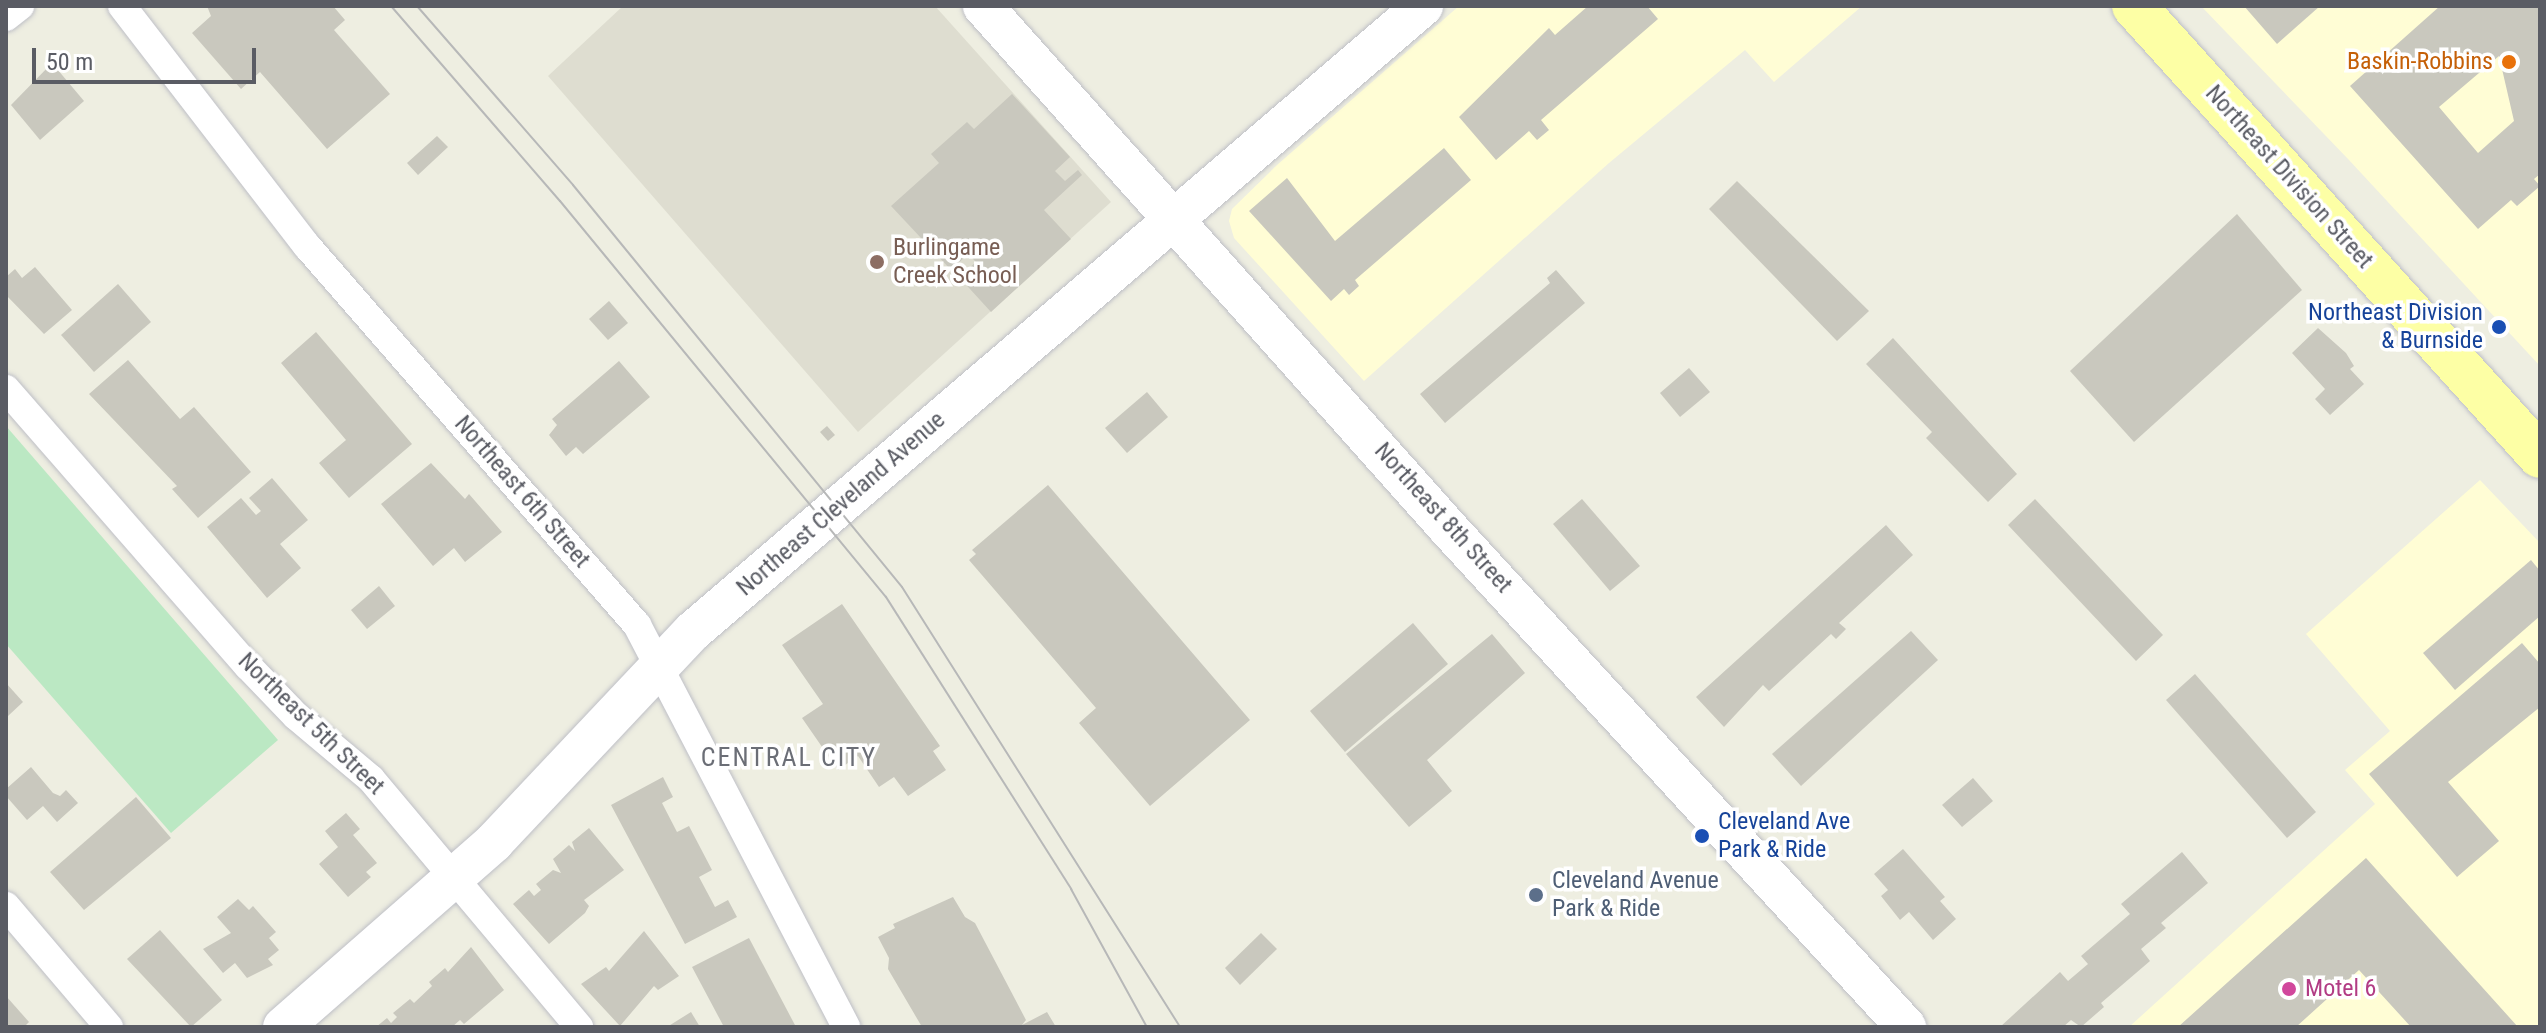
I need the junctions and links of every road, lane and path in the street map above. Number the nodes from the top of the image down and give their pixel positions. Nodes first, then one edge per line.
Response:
1 (20, 6) edge
2 (122, 6) edge
3 (983, 6) edge
4 (1423, 6) edge
5 (2134, 6) edge
6 (6, 17) edge
7 (1175, 218) junction
8 (6, 389) edge
9 (2496, 407) junction
10 (2540, 422) edge
11 (2540, 456) edge
12 (657, 664) junction
13 (457, 876) junction
14 (6, 906) edge
15 (109, 1027) edge
16 (283, 1027) edge
17 (579, 1027) edge
18 (846, 1027) edge
19 (1906, 1027) edge

1 - 6 street
2 - 12 street, Northeast 6th Street
3 - 7 main road, Northeast 8th Street
4 - 7 main road, Northeast Cleveland Avenue
5 - 9 main road, Northeast Division Street
7 - 12 main road, Northeast Cleveland Avenue
7 - 19 main road, Northeast 8th Street
8 - 13 street, Northeast 5th Street
9 - 10 main road
9 - 11 main road, Northeast Division Street
12 - 13 main road, Northeast Cleveland Avenue
12 - 18 street, Northeast 6th Street
13 - 16 main road, Northeast Cleveland Avenue
13 - 17 street, Northeast 5th Street
14 - 15 street

